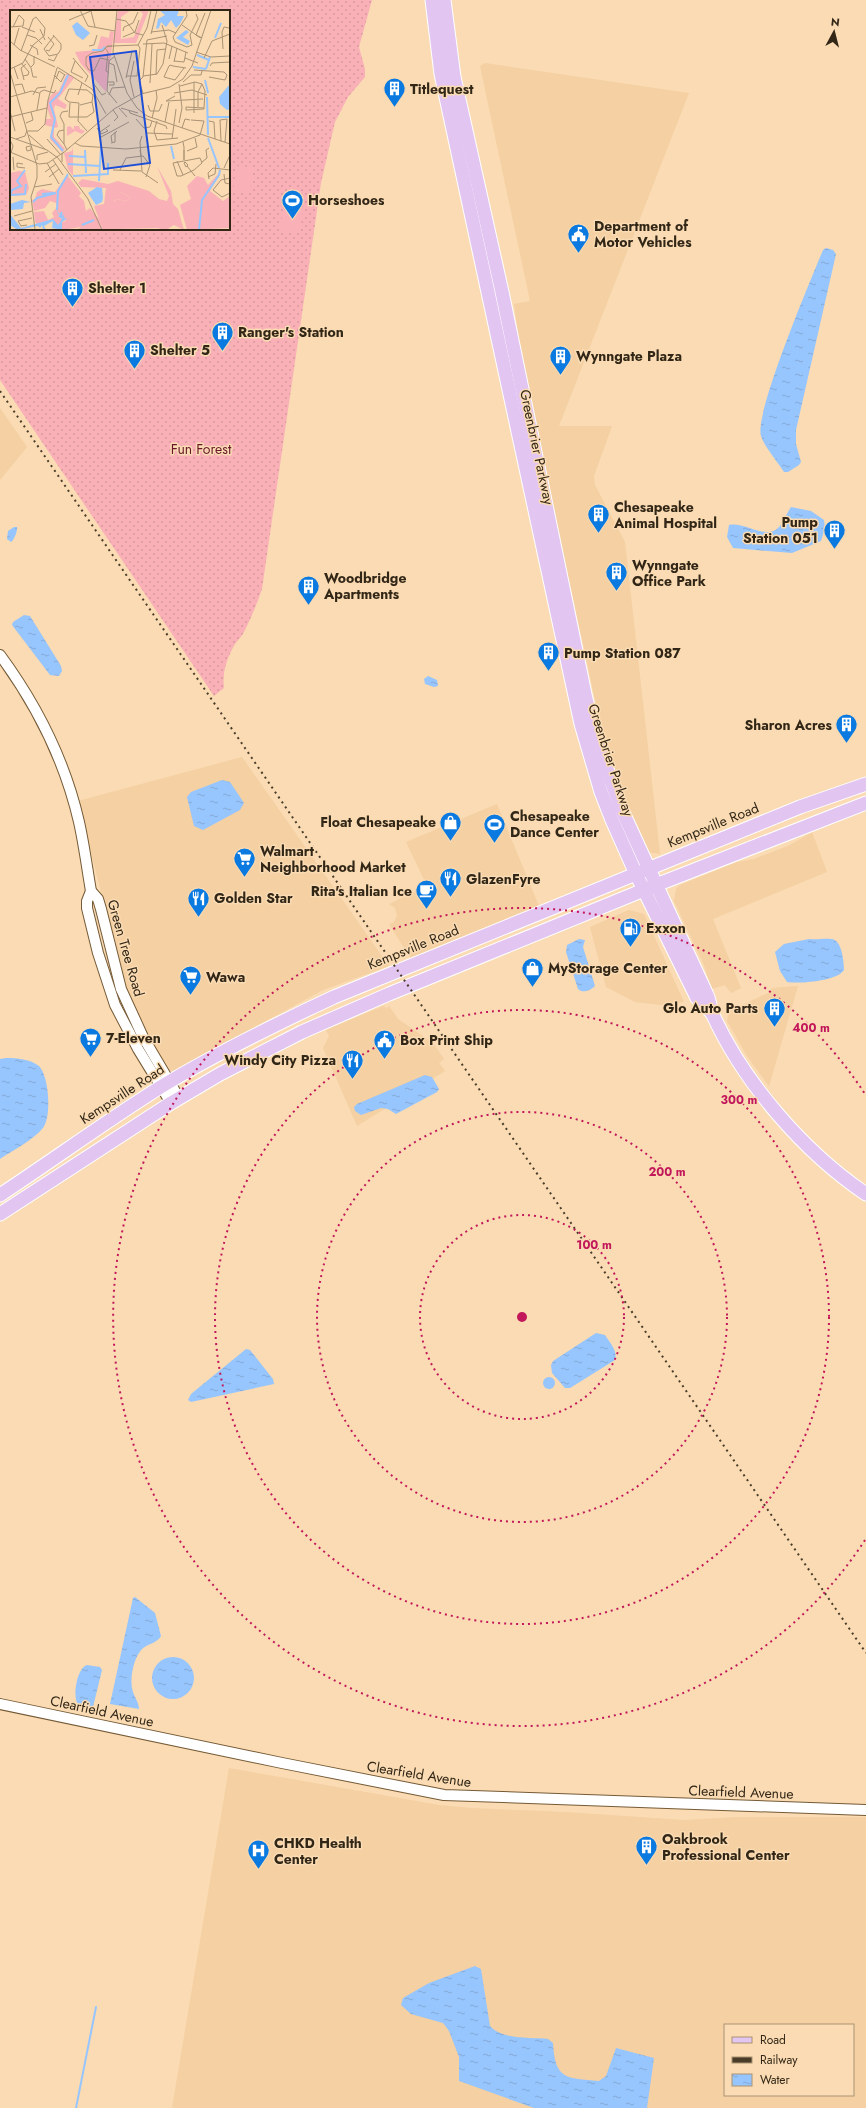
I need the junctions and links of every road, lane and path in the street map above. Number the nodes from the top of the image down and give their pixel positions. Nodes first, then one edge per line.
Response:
1 (432, 0) edge
2 (444, 0) edge
3 (0, 655) edge
4 (866, 784) edge
5 (866, 803) edge
6 (648, 869) junction
7 (636, 874) junction
8 (656, 886) junction
9 (644, 891) junction
10 (712, 1013) junction
11 (164, 1085) junction
12 (175, 1101) junction
13 (866, 1194) edge
14 (0, 1195) edge
15 (0, 1214) edge
16 (0, 1704) edge
17 (866, 1810) edge

1 - 7 main road, Greenbrier Parkway
2 - 6 main road, Greenbrier Parkway
3 - 11 street, Green Tree Road
4 - 6 main road, Kempsville Road
5 - 8 main road
6 - 7 main road, Kempsville Road
6 - 8 main road, Greenbrier Parkway
7 - 9 main road, Greenbrier Parkway
7 - 11 main road, Kempsville Road
8 - 9 main road
8 - 10 main road, Greenbrier Parkway
9 - 10 main road, Greenbrier Parkway
9 - 12 main road
10 - 13 main road
11 - 12 street, Green Tree Road
11 - 14 main road, Kempsville Road
12 - 15 main road
16 - 17 street, Clearfield Avenue

